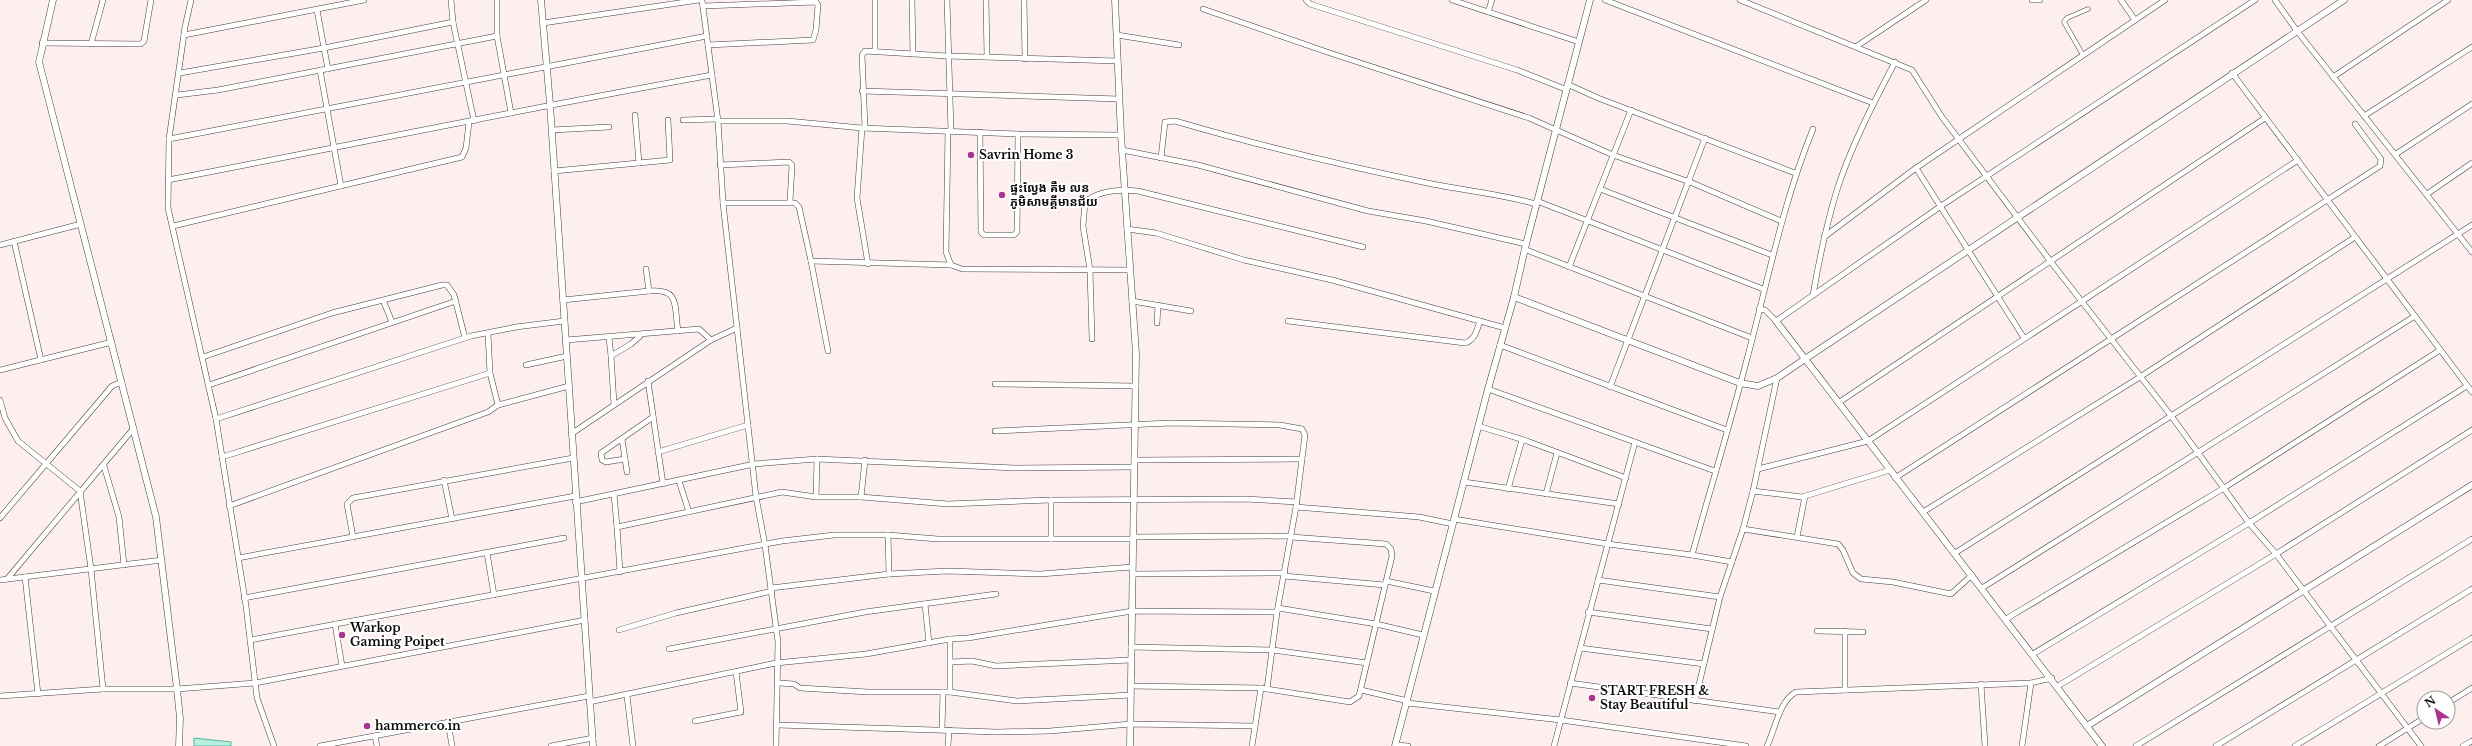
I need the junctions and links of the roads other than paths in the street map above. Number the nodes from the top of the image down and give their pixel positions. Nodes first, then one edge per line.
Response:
1 (53, 0) edge
2 (103, 0) edge
3 (152, 0) edge
4 (191, 0) edge
5 (364, 0) edge
6 (451, 0) edge
7 (497, 0) edge
8 (541, 0) edge
9 (699, 0) edge
10 (875, 0) edge
11 (912, 0) edge
12 (947, 0) edge
13 (986, 0) edge
14 (1024, 0) edge
15 (1115, 0) edge
16 (1306, 0) edge
17 (1452, 0) edge
18 (1492, 0) edge
19 (1605, 0) edge
20 (1740, 0) edge
21 (1758, 0) edge
22 (1926, 0) edge
23 (2032, 0) edge
24 (2040, 0) edge
25 (2122, 0) edge
26 (2165, 0) edge
27 (2255, 0) edge
28 (2275, 0) edge
29 (2344, 0) edge
30 (2448, 0) edge
31 (1588, 1) edge
32 (702, 3) edge
33 (1757, 6) junction
34 (1203, 9) dead end
35 (2088, 9) dead end
36 (317, 10) junction
37 (1488, 12) junction
38 (2135, 20) junction
39 (454, 22) junction
40 (543, 23) junction
41 (2297, 31) junction
42 (184, 35) junction
43 (1117, 35) junction
44 (497, 36) junction
45 (707, 36) junction
46 (1578, 42) junction
47 (42, 43) junction
48 (458, 43) junction
49 (91, 44) junction
50 (708, 45) junction
51 (1179, 45) dead end
52 (1857, 46) junction
53 (2472, 47) edge
54 (324, 48) junction
55 (875, 52) junction
56 (913, 54) junction
57 (2083, 55) junction
58 (947, 56) junction
59 (987, 57) junction
60 (1025, 58) junction
61 (1118, 61) junction
62 (1895, 62) junction
63 (546, 66) junction
64 (328, 69) junction
65 (320, 70) junction
66 (180, 73) junction
67 (2232, 73) junction
68 (503, 75) junction
69 (712, 75) junction
70 (2332, 77) junction
71 (466, 83) junction
72 (1566, 86) junction
73 (862, 91) junction
74 (949, 93) junction
75 (177, 95) junction
76 (1120, 99) junction
77 (1873, 103) junction
78 (550, 104) junction
79 (2472, 104) edge
80 (327, 110) junction
81 (1631, 110) junction
82 (511, 113) junction
83 (635, 115) dead end
84 (2364, 116) junction
85 (2266, 118) junction
86 (668, 120) dead end
87 (683, 120) dead end
88 (718, 120) junction
89 (471, 122) junction
90 (2355, 124) dead end
91 (609, 127) dead end
92 (863, 128) junction
93 (1556, 129) junction
94 (1813, 129) dead end
95 (552, 130) junction
96 (949, 131) junction
97 (980, 132) junction
98 (1018, 134) junction
99 (1121, 134) junction
100 (1706, 138) junction
101 (1959, 138) junction
102 (170, 139) junction
103 (334, 148) junction
104 (1122, 150) junction
105 (2396, 154) junction
106 (1613, 155) junction
107 (1161, 158) junction
108 (2298, 160) junction
109 (639, 163) junction
110 (2472, 163) edge
111 (720, 165) junction
112 (1916, 168) junction
113 (554, 171) junction
114 (1795, 173) junction
115 (1988, 177) junction
116 (168, 180) junction
117 (1690, 182) junction
118 (341, 186) junction
119 (1600, 189) junction
120 (1125, 190) junction
121 (2427, 194) junction
122 (2327, 199) junction
123 (790, 202) junction
124 (723, 203) junction
125 (1537, 203) junction
126 (1942, 206) junction
127 (2018, 218) junction
128 (1675, 220) junction
129 (1782, 221) junction
130 (1587, 222) junction
131 (81, 224) junction
132 (2472, 225) edge
133 (172, 226) junction
134 (1127, 228) junction
135 (2459, 235) junction
136 (1824, 237) junction
137 (2355, 237) junction
138 (14, 241) junction
139 (0, 245) edge
140 (1525, 246) junction
141 (1363, 247) dead end
142 (1662, 250) junction
143 (1968, 251) junction
144 (2472, 252) edge
145 (1772, 255) junction
146 (811, 261) junction
147 (2051, 262) junction
148 (868, 264) junction
149 (951, 265) junction
150 (1569, 267) junction
151 (646, 269) dead end
152 (1090, 270) junction
153 (1130, 270) junction
154 (2388, 280) junction
155 (1763, 289) junction
156 (649, 291) junction
157 (1813, 295) junction
158 (1998, 296) junction
159 (1514, 297) junction
160 (1646, 297) junction
161 (384, 300) junction
162 (563, 300) junction
163 (2082, 300) junction
164 (456, 301) junction
165 (1132, 301) junction
166 (1158, 305) junction
167 (1759, 309) junction
168 (1192, 311) dead end
169 (2415, 316) junction
170 (564, 321) junction
171 (1288, 321) dead end
172 (1480, 321) junction
173 (1776, 321) junction
174 (392, 322) junction
175 (1157, 323) dead end
176 (737, 328) junction
177 (1505, 328) junction
178 (678, 331) junction
179 (488, 334) junction
180 (640, 336) junction
181 (465, 338) junction
182 (609, 338) junction
183 (1752, 338) junction
184 (2024, 338) junction
185 (2110, 338) junction
186 (1092, 339) dead end
187 (566, 340) junction
188 (711, 340) junction
189 (112, 342) junction
190 (1629, 342) junction
191 (1500, 345) junction
192 (2440, 350) junction
193 (828, 351) dead end
194 (567, 356) junction
195 (611, 356) junction
196 (203, 357) junction
197 (1806, 359) junction
198 (40, 360) junction
199 (526, 365) dead end
200 (0, 370) edge
201 (490, 373) junction
202 (2140, 377) junction
203 (1777, 378) junction
204 (648, 381) junction
205 (122, 382) junction
206 (1740, 383) junction
207 (995, 384) dead end
208 (209, 385) junction
209 (569, 386) junction
210 (1136, 386) junction
211 (2467, 386) junction
212 (1610, 387) junction
213 (1488, 389) junction
214 (2472, 392) edge
215 (0, 400) edge
216 (1838, 403) junction
217 (614, 404) junction
218 (498, 405) junction
219 (653, 417) junction
220 (2172, 417) junction
221 (216, 419) junction
222 (1135, 424) junction
223 (748, 425) junction
224 (1478, 426) junction
225 (134, 428) junction
226 (1727, 430) junction
227 (2472, 430) edge
228 (996, 432) dead end
229 (571, 434) junction
230 (622, 439) junction
231 (1522, 440) junction
232 (1635, 442) junction
233 (1868, 442) junction
234 (658, 452) junction
235 (1557, 453) junction
236 (2198, 454) junction
237 (222, 458) junction
238 (573, 458) junction
239 (625, 459) junction
240 (817, 459) junction
241 (1302, 459) junction
242 (865, 460) junction
243 (47, 463) junction
244 (1134, 463) junction
245 (754, 464) junction
246 (104, 466) junction
247 (1758, 469) junction
248 (1890, 470) junction
249 (1715, 471) junction
250 (627, 472) dead end
251 (1626, 478) junction
252 (1895, 478) junction
253 (444, 480) junction
254 (679, 481) junction
255 (1464, 482) junction
256 (663, 484) junction
257 (2472, 485) edge
258 (2224, 488) junction
259 (1508, 489) junction
260 (80, 491) junction
261 (1753, 491) junction
262 (614, 494) junction
263 (1546, 494) junction
264 (1805, 496) junction
265 (756, 497) junction
266 (816, 497) junction
267 (861, 497) junction
268 (575, 499) junction
269 (1051, 500) junction
270 (1134, 500) junction
271 (1619, 504) junction
272 (1296, 505) junction
273 (229, 506) junction
274 (688, 512) junction
275 (1923, 512) junction
276 (0, 518) edge
277 (452, 519) junction
278 (1453, 522) junction
279 (2249, 523) junction
280 (616, 527) junction
281 (1743, 529) junction
282 (888, 535) junction
283 (1291, 536) junction
284 (353, 537) junction
285 (1796, 537) junction
286 (564, 538) dead end
287 (1133, 538) junction
288 (1050, 539) junction
289 (2472, 539) edge
290 (1608, 544) junction
291 (765, 545) junction
292 (1955, 552) junction
293 (487, 553) junction
294 (2276, 554) junction
295 (1692, 555) junction
296 (238, 558) junction
297 (162, 560) junction
298 (1732, 562) junction
299 (124, 565) junction
300 (1132, 567) junction
301 (91, 569) junction
302 (620, 572) junction
303 (889, 574) junction
304 (1132, 574) junction
305 (1285, 575) junction
306 (1972, 575) junction
307 (25, 577) junction
308 (583, 577) junction
309 (7, 579) junction
310 (0, 580) edge
311 (1598, 580) junction
312 (1385, 583) junction
313 (1982, 588) junction
314 (2472, 589) edge
315 (772, 590) junction
316 (2302, 590) junction
317 (1434, 591) junction
318 (996, 594) dead end
319 (494, 595) junction
320 (1720, 597) junction
321 (244, 598) junction
322 (925, 604) junction
323 (1277, 610) junction
324 (1132, 611) junction
325 (1588, 612) junction
326 (2006, 619) junction
327 (585, 620) junction
328 (334, 624) junction
329 (1376, 624) junction
330 (2330, 627) junction
331 (776, 629) junction
332 (1712, 629) junction
333 (619, 630) dead end
334 (1816, 631) dead end
335 (1846, 632) junction
336 (1863, 632) dead end
337 (1423, 635) junction
338 (950, 638) junction
339 (2472, 638) edge
340 (250, 640) junction
341 (929, 643) junction
342 (1131, 647) junction
343 (1580, 648) junction
344 (669, 649) dead end
345 (1273, 650) junction
346 (2033, 654) junction
347 (1131, 660) junction
348 (2357, 661) junction
349 (951, 662) junction
350 (776, 663) junction
351 (1367, 663) junction
352 (1704, 664) junction
353 (342, 666) junction
354 (736, 672) junction
355 (2052, 678) junction
356 (255, 683) junction
357 (779, 683) junction
358 (1570, 683) junction
359 (2031, 683) junction
360 (1981, 684) junction
361 (1131, 686) junction
362 (2058, 686) junction
363 (177, 688) junction
364 (1261, 688) junction
365 (2472, 688) edge
366 (103, 689) junction
367 (1267, 689) junction
368 (1361, 690) junction
369 (1845, 690) junction
370 (944, 692) junction
371 (950, 692) junction
372 (2381, 693) junction
373 (38, 694) junction
374 (1131, 695) junction
375 (0, 696) edge
376 (627, 696) junction
377 (2456, 698) edge
378 (589, 699) junction
379 (1695, 701) junction
380 (1408, 702) junction
381 (1780, 712) junction
382 (1561, 720) junction
383 (694, 721) dead end
384 (448, 722) junction
385 (2416, 723) edge
386 (1130, 724) junction
387 (778, 725) junction
388 (1254, 726) junction
389 (2087, 726) junction
390 (2408, 728) junction
391 (942, 730) junction
392 (949, 730) junction
393 (375, 736) junction
394 (593, 738) junction
395 (2472, 741) edge
396 (1395, 745) edge
397 (179, 746) edge
398 (274, 746) edge
399 (320, 746) edge
400 (377, 746) edge
401 (452, 746) edge
402 (551, 746) edge
403 (593, 746) edge
404 (633, 746) edge
405 (776, 746) edge
406 (948, 746) edge
407 (1130, 746) edge
408 (1252, 746) edge
409 (1408, 746) edge
410 (1554, 746) edge
411 (1746, 746) edge
412 (1767, 746) edge
413 (1985, 746) edge
414 (2022, 746) edge
415 (2102, 746) edge
416 (2136, 746) edge
417 (2216, 746) edge
418 (2295, 746) edge
419 (2379, 746) edge
420 (2421, 746) edge
421 (2463, 746) edge

1 - 47 street
2 - 49 street
3 - 49 street
4 - 42 street
5 - 36 street
6 - 39 street
7 - 44 street
8 - 40 street
9 - 40 street
10 - 55 street
11 - 56 street
12 - 58 street
13 - 59 street
14 - 60 street
15 - 43 street
16 - 72 street
17 - 37 street
18 - 37 street
19 - 77 street
20 - 33 street
21 - 33 street
22 - 52 street
23 - 24 street
25 - 38 street
26 - 38 street
27 - 115 street
28 - 41 street
29 - 41 street
30 - 70 street
31 - 46 street
32 - 45 street
32 - 50 street
33 - 52 street
34 - 93 street
35 - 57 street
36 - 42 street
36 - 54 street
37 - 46 street
38 - 57 street
39 - 48 street
39 - 54 street
40 - 63 street
41 - 67 street
41 - 70 street
42 - 66 street
43 - 51 street
43 - 61 street
44 - 48 street
44 - 68 street
45 - 50 street
45 - 63 street
46 - 72 street
47 - 49 street
47 - 131 street
48 - 64 street
48 - 71 street
50 - 69 street
52 - 62 street
53 - 84 street
54 - 64 street
54 - 66 street
55 - 56 street
55 - 73 street
56 - 58 street
57 - 101 street
58 - 59 street
58 - 74 street
59 - 60 street
60 - 61 street
61 - 76 street
62 - 77 street
62 - 101 street
63 - 68 street
63 - 78 street
64 - 65 street
65 - 75 street
65 - 80 street
66 - 75 street
67 - 85 street
67 - 127 street
68 - 71 street
68 - 82 street
69 - 78 street
69 - 88 street
70 - 84 street
71 - 80 street
71 - 89 street
72 - 81 street
72 - 93 street
73 - 74 street
73 - 92 street
74 - 76 street
74 - 96 street
75 - 102 street
76 - 99 street
77 - 136 street
78 - 82 street
78 - 95 street
79 - 105 street
80 - 102 street
80 - 103 street
81 - 100 street
81 - 106 street
82 - 89 street
83 - 109 street
84 - 105 street
85 - 108 street
85 - 147 street
86 - 109 street
87 - 88 street
88 - 92 street
88 - 111 street
89 - 103 street
89 - 118 street
90 - 122 street
91 - 95 street
92 - 96 street
92 - 148 street
93 - 106 street
93 - 125 street
94 - 114 street
95 - 113 street
96 - 97 street
96 - 149 street
97 - 98 street
97 - 98 street
98 - 99 street
99 - 104 street
100 - 114 street
100 - 117 street
101 - 112 street
101 - 115 street
102 - 116 street
103 - 116 street
103 - 118 street
104 - 107 street
104 - 120 street
105 - 121 street
106 - 117 street
106 - 119 street
107 - 125 street
107 - 140 street
108 - 122 street
108 - 163 street
109 - 113 street
110 - 121 street
111 - 123 street
111 - 124 street
112 - 126 street
112 - 136 street
113 - 162 street
114 - 129 street
115 - 126 street
115 - 127 street
116 - 133 street
117 - 128 street
117 - 129 street
118 - 133 street
119 - 128 street
119 - 130 street
120 - 134 street
120 - 141 street
120 - 152 street
121 - 135 street
122 - 137 street
122 - 185 street
123 - 124 street
123 - 146 street
124 - 176 street
125 - 130 street
125 - 140 street
126 - 143 street
126 - 157 street
127 - 143 street
127 - 147 street
128 - 142 street
128 - 145 street
129 - 145 street
130 - 142 street
130 - 150 street
131 - 138 street
131 - 189 street
132 - 135 street
133 - 196 street
134 - 153 street
134 - 172 street
135 - 144 street
135 - 154 street
136 - 157 street
137 - 154 street
137 - 202 street
138 - 139 street
138 - 198 street
140 - 150 street
140 - 159 street
142 - 155 street
142 - 160 street
143 - 158 street
143 - 197 street
145 - 155 street
146 - 148 street
146 - 193 street
147 - 158 street
147 - 163 street
148 - 149 street
149 - 152 street
150 - 160 street
151 - 156 street
152 - 153 street
152 - 186 street
153 - 165 street
154 - 169 street
154 - 220 street
155 - 167 street
156 - 162 street
156 - 178 street
157 - 173 street
158 - 184 street
158 - 216 street
159 - 177 street
159 - 190 street
160 - 183 street
160 - 190 street
161 - 164 street
161 - 174 street
161 - 196 street
162 - 170 street
163 - 184 street
163 - 185 street
164 - 174 street
164 - 181 street
165 - 166 street
165 - 210 street
166 - 168 street
166 - 175 street
167 - 173 street
167 - 183 street
169 - 192 street
169 - 236 street
170 - 179 street
170 - 187 street
171 - 172 street
172 - 177 street
173 - 197 street
174 - 208 street
176 - 188 street
176 - 223 street
177 - 191 street
178 - 180 street
178 - 188 street
179 - 181 street
179 - 201 street
180 - 182 street
180 - 195 street
181 - 221 street
182 - 187 street
182 - 195 street
183 - 206 street
184 - 233 street
185 - 202 street
185 - 252 street
187 - 194 street
188 - 204 street
189 - 198 street
189 - 205 street
190 - 206 street
190 - 212 street
191 - 212 street
191 - 213 street
192 - 211 street
192 - 258 street
194 - 199 street
194 - 209 street
195 - 217 street
196 - 208 street
197 - 203 street
197 - 216 street
198 - 200 street
201 - 218 street
201 - 237 street
202 - 220 street
202 - 275 street
203 - 206 street
203 - 247 street
204 - 217 street
204 - 219 street
205 - 225 street
205 - 243 street
206 - 226 street
207 - 210 street
208 - 221 street
209 - 218 street
209 - 229 street
210 - 222 street
211 - 214 street
211 - 279 street
212 - 226 street
213 - 224 street
213 - 232 street
215 - 243 street
216 - 233 street
217 - 229 street
218 - 273 street
219 - 230 street
219 - 234 street
220 - 236 street
220 - 292 street
221 - 237 street
222 - 228 street
222 - 241 street
222 - 244 street
223 - 234 street
223 - 245 street
224 - 231 street
224 - 255 street
225 - 246 street
225 - 297 street
226 - 249 street
227 - 294 street
229 - 238 street
230 - 239 street
230 - 239 street
231 - 235 street
231 - 259 street
232 - 249 street
232 - 251 street
233 - 247 street
233 - 248 street
234 - 256 street
235 - 251 street
235 - 263 street
236 - 258 street
236 - 313 street
237 - 273 street
238 - 253 street
238 - 268 street
239 - 250 street
240 - 242 street
240 - 245 street
240 - 266 street
241 - 244 street
241 - 272 street
242 - 244 street
242 - 267 street
243 - 260 street
243 - 276 street
244 - 270 street
245 - 254 street
245 - 265 street
246 - 260 street
246 - 299 street
247 - 261 street
248 - 252 street
248 - 264 street
249 - 295 street
251 - 271 street
252 - 275 street
253 - 277 street
253 - 284 street
254 - 256 street
254 - 274 street
255 - 259 street
255 - 278 street
256 - 262 street
257 - 316 street
258 - 279 street
258 - 326 street
259 - 263 street
260 - 301 street
260 - 309 street
261 - 264 street
261 - 281 street
262 - 268 street
262 - 280 street
263 - 271 street
264 - 285 street
265 - 266 street
265 - 274 street
265 - 291 street
266 - 267 street
267 - 269 street
268 - 277 street
268 - 308 street
269 - 270 street
269 - 288 street
270 - 272 street
270 - 287 street
271 - 290 street
272 - 278 street
272 - 283 street
273 - 296 street
274 - 280 street
275 - 292 street
277 - 284 street
278 - 290 street
278 - 317 street
279 - 294 street
279 - 346 street
280 - 302 street
281 - 285 street
281 - 298 street
282 - 288 street
282 - 291 street
282 - 303 street
283 - 287 street
283 - 305 street
283 - 312 street
284 - 296 street
285 - 306 street
286 - 293 street
287 - 288 street
287 - 300 street
289 - 330 street
290 - 295 street
290 - 311 street
291 - 302 street
291 - 315 street
292 - 306 street
293 - 319 street
293 - 321 street
294 - 316 street
294 - 362 street
295 - 298 street
296 - 321 street
297 - 299 street
297 - 363 street
298 - 320 street
299 - 301 street
300 - 303 street
300 - 304 street
301 - 307 street
301 - 366 street
302 - 308 street
303 - 315 street
304 - 305 street
304 - 324 street
305 - 312 street
305 - 323 street
306 - 313 street
307 - 309 street
307 - 373 street
308 - 319 street
308 - 327 street
309 - 310 street
311 - 320 street
311 - 325 street
312 - 317 street
312 - 329 street
313 - 326 street
314 - 348 street
315 - 331 street
315 - 333 street
316 - 330 street
316 - 389 street
317 - 337 street
318 - 322 street
319 - 328 street
320 - 332 street
321 - 340 street
322 - 331 street
322 - 341 street
323 - 324 street
323 - 329 street
323 - 345 street
324 - 338 street
324 - 342 street
325 - 332 street
325 - 343 street
326 - 346 street
327 - 353 street
327 - 378 street
328 - 340 street
328 - 353 street
329 - 337 street
329 - 351 street
330 - 348 street
330 - 416 street
331 - 344 street
331 - 350 street
332 - 352 street
334 - 335 street
335 - 336 street
335 - 369 street
337 - 380 street
338 - 341 street
338 - 349 street
339 - 372 street
340 - 356 street
341 - 350 street
342 - 345 street
342 - 347 street
343 - 352 street
343 - 358 street
345 - 351 street
345 - 367 street
346 - 355 street
347 - 349 street
347 - 361 street
348 - 372 street
348 - 417 street
349 - 371 street
350 - 354 street
350 - 357 street
351 - 368 street
352 - 379 street
353 - 356 street
354 - 376 street
354 - 383 street
355 - 359 street
355 - 362 street
356 - 363 street
356 - 398 street
357 - 370 street
357 - 387 street
358 - 379 street
358 - 382 street
359 - 360 street
359 - 414 street
360 - 369 street
360 - 413 street
361 - 364 street
361 - 374 street
362 - 389 street
363 - 366 street
363 - 397 street
364 - 367 street
364 - 388 street
365 - 377 street
366 - 373 street
367 - 368 street
368 - 380 street
369 - 381 street
370 - 371 street
370 - 391 street
371 - 374 street
372 - 390 street
372 - 418 street
373 - 375 street
374 - 386 street
376 - 378 street
376 - 404 street
378 - 384 street
378 - 394 street
379 - 381 street
380 - 382 street
380 - 396 street
381 - 412 street
382 - 410 street
382 - 411 street
384 - 393 street
384 - 401 street
385 - 390 street
386 - 388 street
386 - 392 street
386 - 407 street
387 - 391 street
387 - 405 street
388 - 408 street
389 - 415 street
390 - 419 street
390 - 420 street
391 - 392 street
392 - 406 street
393 - 399 street
393 - 400 street
394 - 402 street
394 - 403 street
395 - 421 street
396 - 409 street

